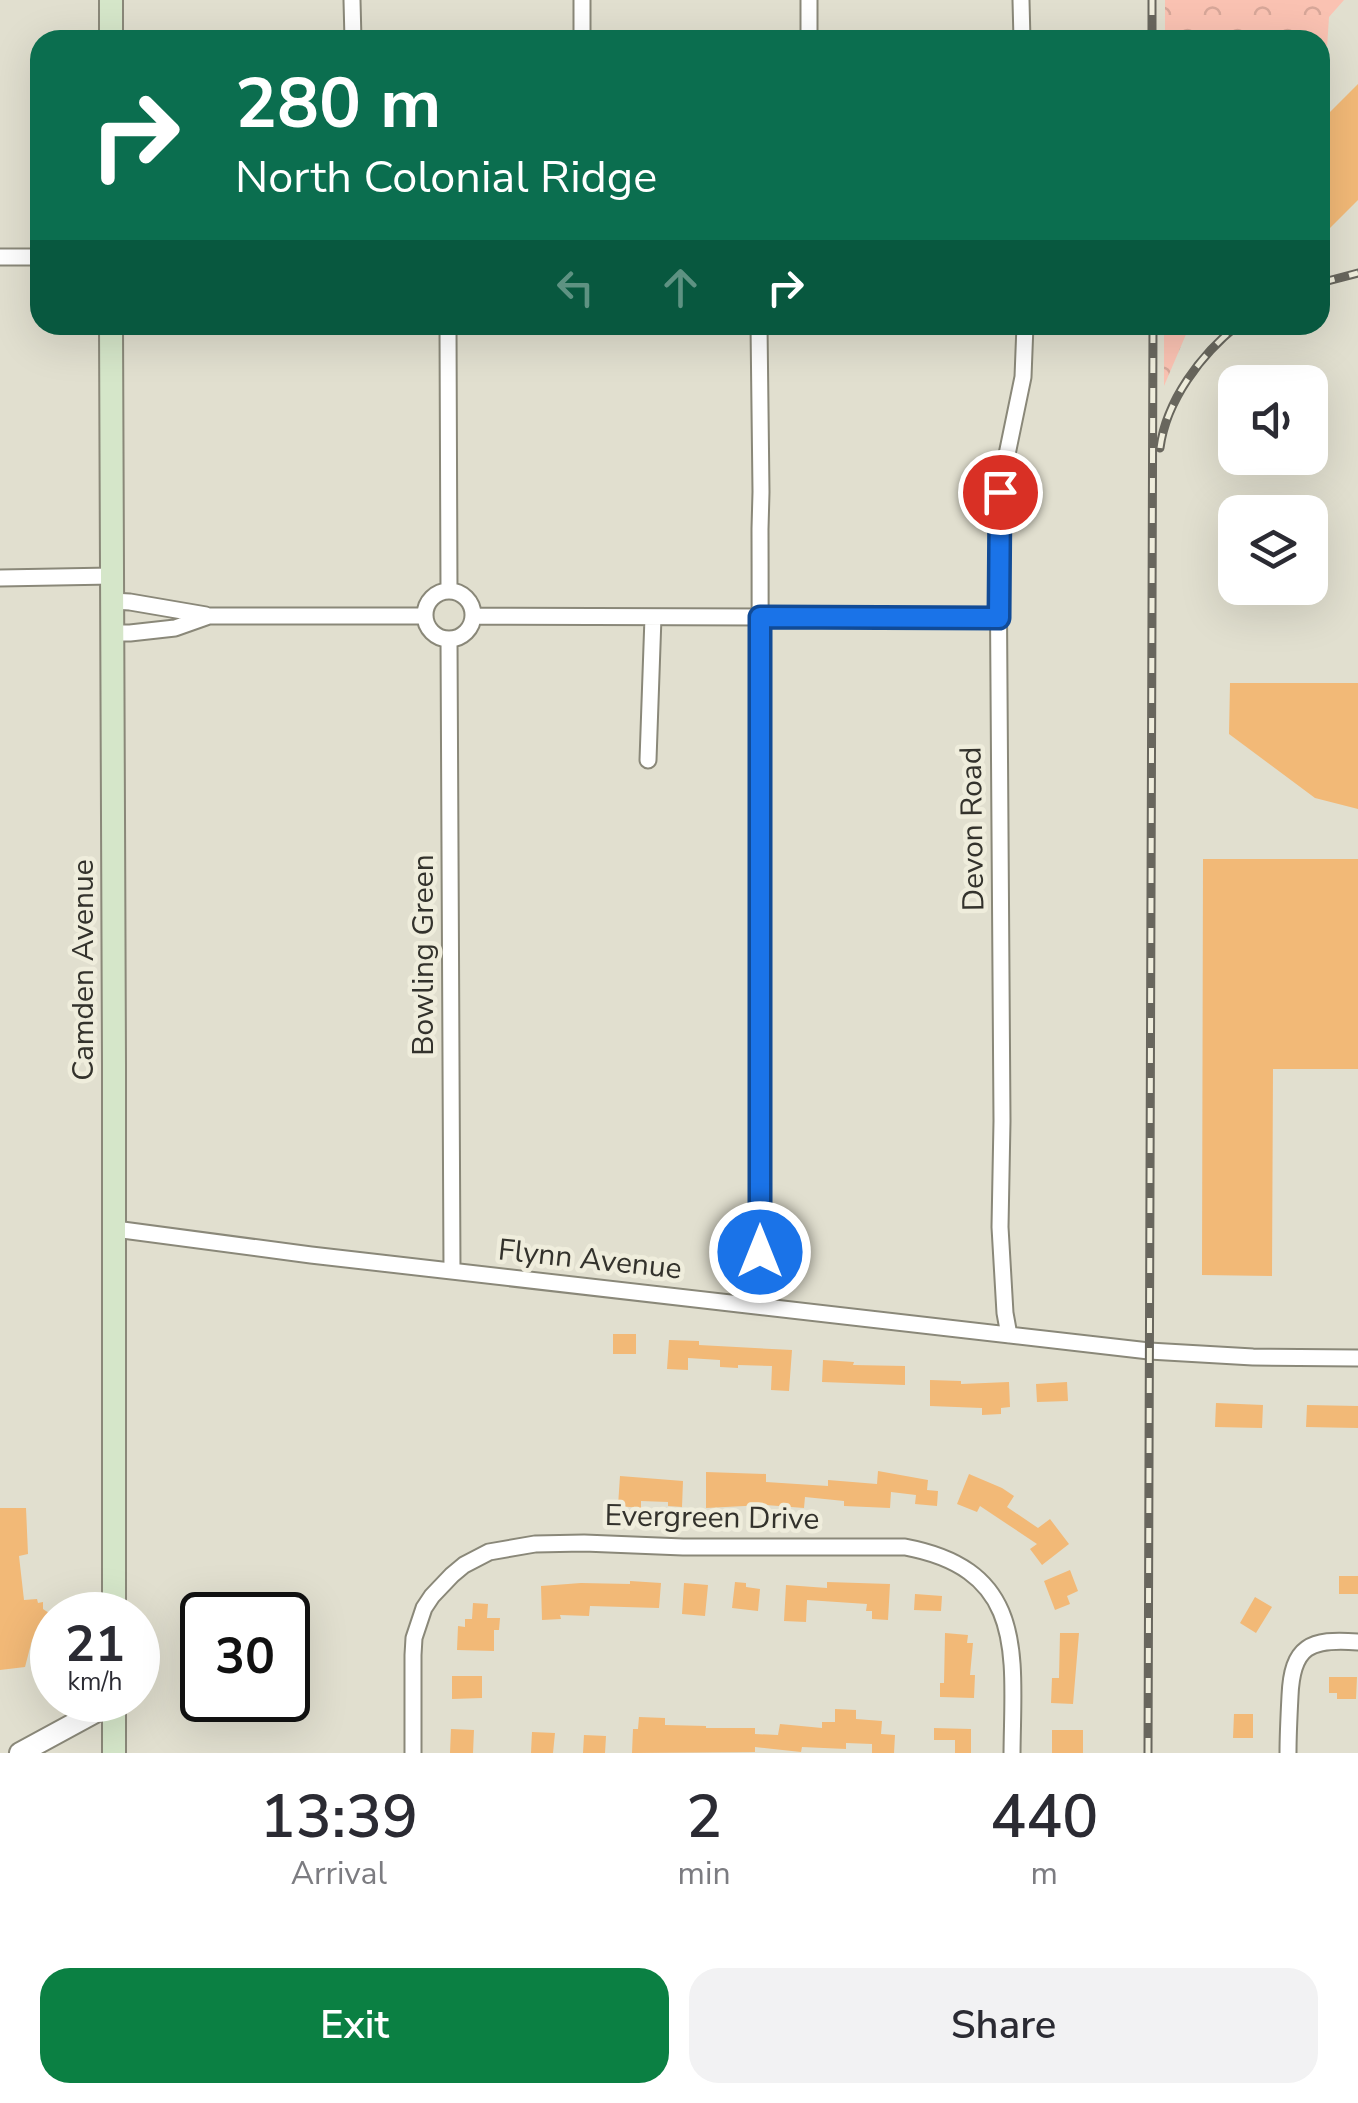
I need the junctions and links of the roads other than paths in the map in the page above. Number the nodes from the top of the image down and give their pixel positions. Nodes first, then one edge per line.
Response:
1 (110, 0) edge
2 (352, 0) edge
3 (582, 0) edge
4 (810, 0) edge
5 (1021, 0) edge
6 (110, 30) edge
7 (353, 30) edge
8 (582, 30) edge
9 (809, 30) edge
10 (1022, 30) edge
11 (0, 257) edge
12 (30, 257) edge
13 (111, 335) edge
14 (448, 335) edge
15 (759, 335) edge
16 (1026, 335) edge
17 (112, 576) junction
18 (0, 578) edge
19 (449, 591) junction
20 (112, 602) junction
21 (210, 616) junction
22 (425, 616) junction
23 (474, 616) junction
24 (653, 617) junction
25 (760, 617) junction
26 (999, 618) junction
27 (112, 633) junction
28 (449, 640) junction
29 (648, 760) dead end
30 (114, 1229) junction
31 (452, 1270) junction
32 (760, 1305) junction
33 (1009, 1335) junction
34 (1358, 1358) edge
35 (114, 1592) edge
36 (1358, 1642) edge
37 (76, 1722) edge
38 (114, 1722) edge
39 (20, 1753) edge
40 (114, 1753) edge
41 (413, 1753) edge
42 (1012, 1753) edge
43 (1288, 1753) edge

1 - 6 main road
2 - 7 street
3 - 8 street
4 - 9 street
5 - 10 street
11 - 12 street
13 - 17 main road, Camden Avenue
14 - 19 street
15 - 25 street
16 - 26 street, Devon Road
17 - 18 street
17 - 20 main road, Camden Avenue
19 - 22 street
19 - 23 street
20 - 21 street
20 - 27 main road, Camden Avenue
21 - 22 street
21 - 27 street
22 - 28 street
23 - 24 street
23 - 28 street
24 - 25 street
24 - 29 street
25 - 26 street
25 - 32 street
26 - 33 street, Devon Road
27 - 30 main road, Camden Avenue
28 - 31 street, Bowling Green
30 - 31 street, Flynn Avenue
30 - 35 main road, Camden Avenue
31 - 32 street, Flynn Avenue
32 - 33 street, Flynn Avenue
33 - 34 street, Flynn Avenue
36 - 43 street
37 - 39 street
38 - 40 main road
41 - 42 street, Evergreen Drive

